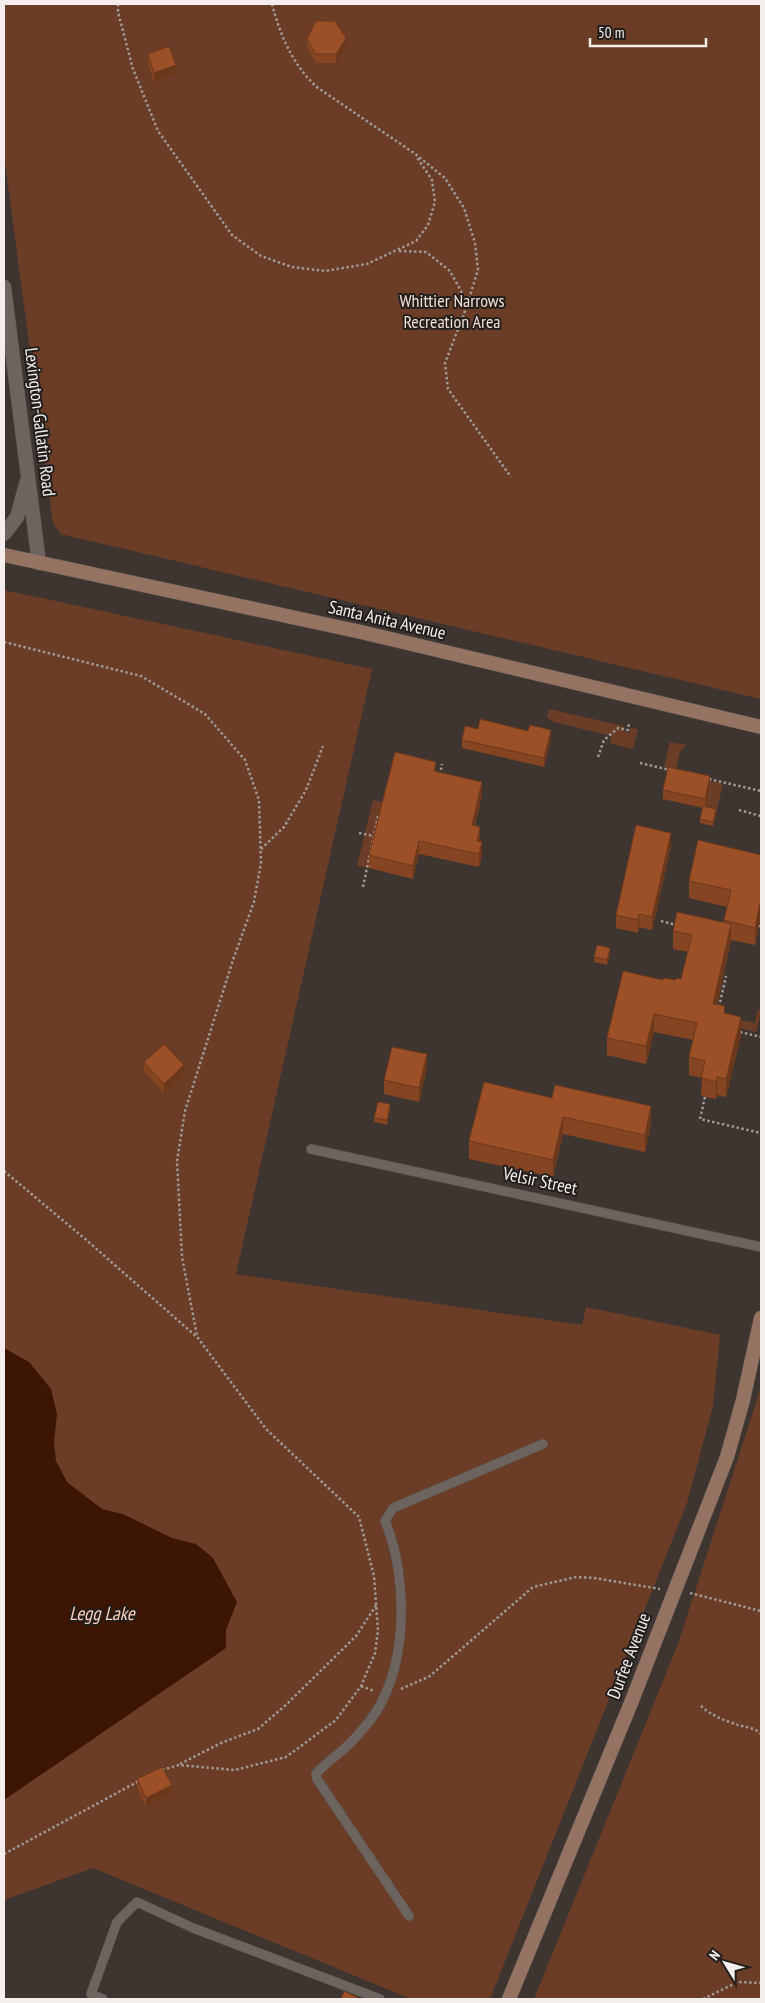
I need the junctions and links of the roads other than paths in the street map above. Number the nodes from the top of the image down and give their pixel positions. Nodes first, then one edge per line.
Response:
1 (4, 287) edge
2 (5, 302) edge
3 (28, 476) junction
4 (4, 534) edge
5 (4, 555) edge
6 (39, 562) junction
7 (761, 727) edge
8 (311, 1149) dead end
9 (761, 1247) edge
10 (761, 1318) edge
11 (542, 1444) dead end
12 (410, 1916) dead end
13 (103, 1999) edge
14 (380, 1999) edge
15 (509, 1999) edge

1 - 2 street, Lexington-Gallatin Road
2 - 3 street, Lexington-Gallatin Road
3 - 4 street
3 - 6 street, Lexington-Gallatin Road
5 - 6 main road, Santa Anita Avenue
6 - 7 main road, Santa Anita Avenue
8 - 9 lane, Velsir Street
10 - 15 main road, Durfee Avenue
11 - 12 lane
13 - 14 lane

